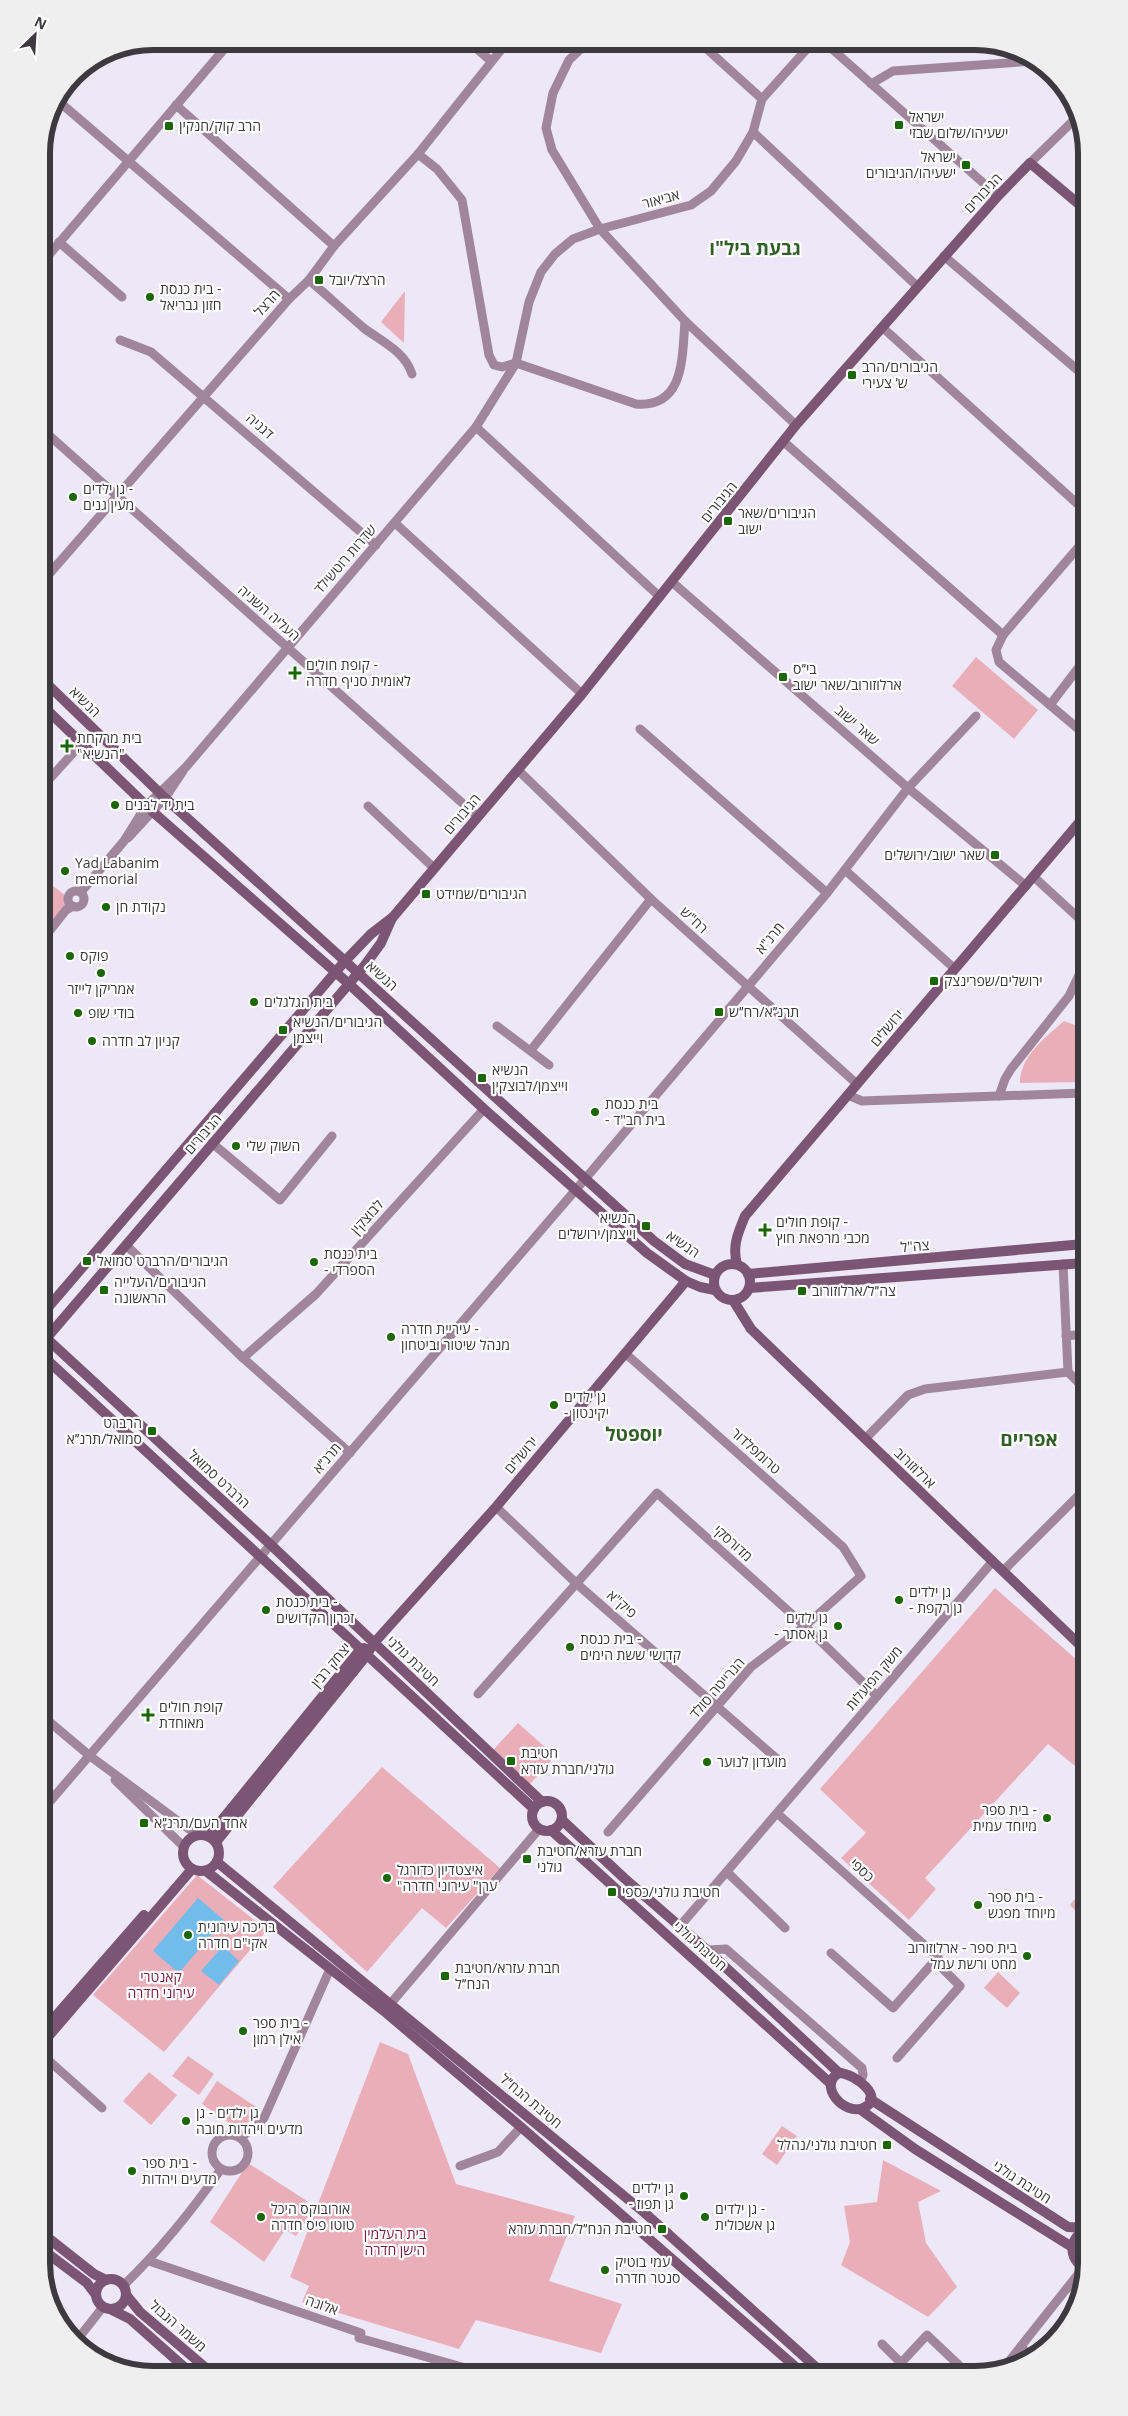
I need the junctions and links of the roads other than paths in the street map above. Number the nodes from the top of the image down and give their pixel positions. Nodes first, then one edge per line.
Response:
1 (223, 50) edge
2 (478, 50) edge
3 (500, 50) edge
4 (581, 50) edge
5 (708, 50) edge
6 (807, 50) edge
7 (832, 50) edge
8 (491, 61) junction
9 (1023, 62) edge
10 (871, 84) junction
11 (762, 99) junction
12 (62, 104) edge
13 (176, 105) junction
14 (1073, 121) edge
15 (753, 132) junction
16 (418, 154) junction
17 (128, 161) junction
18 (1030, 163) junction
19 (998, 196) junction
20 (1078, 203) edge
21 (600, 229) junction
22 (59, 242) junction
23 (334, 246) junction
24 (50, 253) edge
25 (944, 256) junction
26 (309, 280) junction
27 (918, 287) junction
28 (122, 297) dead end
29 (289, 299) junction
30 (684, 321) junction
31 (882, 327) junction
32 (120, 340) dead end
33 (516, 363) junction
34 (1078, 370) edge
35 (412, 374) dead end
36 (204, 395) junction
37 (796, 425) junction
38 (476, 427) junction
39 (50, 436) edge
40 (784, 442) junction
41 (116, 497) junction
42 (1078, 504) edge
43 (395, 522) junction
44 (376, 545) junction
45 (1078, 548) edge
46 (50, 573) edge
47 (672, 582) junction
48 (660, 597) junction
49 (1003, 635) junction
50 (287, 648) junction
51 (1078, 668) edge
52 (50, 687) edge
53 (582, 694) junction
54 (1050, 705) junction
55 (50, 713) edge
56 (976, 716) dead end
57 (640, 729) dead end
58 (1078, 729) edge
59 (82, 743) junction
60 (518, 770) junction
61 (50, 778) edge
62 (908, 788) junction
63 (162, 795) junction
64 (368, 806) dead end
65 (149, 809) junction
66 (478, 817) junction
67 (1078, 824) edge
68 (434, 868) junction
69 (845, 870) junction
70 (1034, 877) junction
71 (1026, 886) junction
72 (827, 893) junction
73 (651, 899) junction
74 (393, 917) junction
75 (1078, 917) edge
76 (50, 930) edge
77 (345, 961) junction
78 (955, 969) junction
79 (335, 972) junction
80 (358, 973) junction
81 (1078, 977) edge
82 (348, 984) junction
83 (747, 987) junction
84 (497, 1026) dead end
85 (531, 1050) junction
86 (549, 1064) dead end
87 (858, 1084) junction
88 (1078, 1093) edge
89 (848, 1095) junction
90 (999, 1096) junction
91 (484, 1109) junction
92 (332, 1136) dead end
93 (212, 1143) junction
94 (585, 1179) junction
95 (575, 1190) junction
96 (126, 1245) junction
97 (1078, 1245) edge
98 (1078, 1263) edge
99 (737, 1264) junction
100 (1063, 1264) junction
101 (748, 1274) junction
102 (715, 1275) junction
103 (686, 1281) junction
104 (749, 1288) junction
105 (715, 1290) junction
106 (733, 1300) junction
107 (50, 1305) edge
108 (50, 1332) edge
109 (1078, 1335) edge
110 (1066, 1336) junction
111 (50, 1343) edge
112 (625, 1353) junction
113 (243, 1358) junction
114 (50, 1363) edge
115 (1068, 1372) junction
116 (1078, 1382) edge
117 (865, 1438) junction
118 (350, 1453) junction
119 (1078, 1496) edge
120 (496, 1507) junction
121 (271, 1545) junction
122 (262, 1556) junction
123 (993, 1561) junction
124 (1004, 1572) junction
125 (861, 1576) joint
126 (577, 1584) junction
127 (805, 1626) junction
128 (374, 1643) junction
129 (1078, 1643) edge
130 (363, 1653) junction
131 (478, 1694) dead end
132 (876, 1696) junction
133 (719, 1706) junction
134 (50, 1722) edge
135 (90, 1756) junction
136 (778, 1759) dead end
137 (50, 1801) edge
138 (542, 1802) junction
139 (50, 1807) edge
140 (534, 1809) junction
141 (778, 1814) junction
142 (562, 1820) junction
143 (539, 1829) junction
144 (551, 1830) junction
145 (608, 1832) dead end
146 (197, 1835) junction
147 (212, 1839) junction
148 (184, 1848) junction
149 (217, 1862) junction
150 (190, 1867) junction
151 (206, 1871) junction
152 (728, 1873) junction
153 (680, 1926) junction
154 (785, 1928) dead end
155 (707, 1950) junction
156 (831, 1953) dead end
157 (938, 1956) junction
158 (330, 1969) junction
159 (388, 2008) junction
160 (50, 2022) edge
161 (50, 2034) edge
162 (897, 2058) dead end
163 (50, 2062) edge
164 (838, 2073) junction
165 (861, 2081) junction
166 (830, 2083) junction
167 (870, 2099) junction
168 (102, 2108) dead end
169 (861, 2110) junction
170 (521, 2127) junction
171 (241, 2138) junction
172 (460, 2166) dead end
173 (222, 2169) junction
174 (1078, 2228) edge
175 (1078, 2234) edge
176 (50, 2239) edge
177 (1072, 2247) junction
178 (50, 2255) edge
179 (149, 2261) junction
180 (1078, 2263) edge
181 (1077, 2277) edge
182 (106, 2280) junction
183 (124, 2285) junction
184 (96, 2295) junction
185 (127, 2296) junction
186 (107, 2308) junction
187 (81, 2336) edge
188 (882, 2344) dead end
189 (1020, 2347) junction
190 (1027, 2352) edge
191 (1010, 2360) edge
192 (183, 2366) edge
193 (204, 2366) edge
194 (459, 2366) edge
195 (794, 2366) edge
196 (815, 2366) edge
197 (960, 2366) edge

1 - 13 street
2 - 8 street
3 - 8 street, הרצל
4 - 21 street
5 - 11 street
6 - 11 street, אביאור
7 - 10 street
8 - 16 street, הרצל
9 - 10 street
10 - 19 street
11 - 15 street, אביאור
12 - 17 street
13 - 17 street
13 - 23 street
14 - 18 street, הגיבורים
15 - 21 street, אביאור
15 - 27 street
16 - 23 street, הרצל
16 - 33 street
17 - 22 street
17 - 29 street
18 - 19 street, הגיבורים
18 - 20 street
19 - 25 street, הגיבורים
21 - 30 street
21 - 33 street, אביאור
22 - 24 street
22 - 28 street
23 - 26 street, הרצל
25 - 27 street, הגיבורים
25 - 34 street
26 - 29 street, הרצל
26 - 35 street
27 - 31 street, הגיבורים
29 - 36 street, הרצל
30 - 33 street
30 - 37 street
31 - 37 street, הגיבורים
31 - 42 street
32 - 36 street, דגניה
33 - 38 street, שדרות רוטשילד
36 - 41 street, הרצל
36 - 44 street, דגניה
37 - 40 street, הגיבורים
38 - 43 street, שדרות רוטשילד
38 - 48 street
39 - 41 street, העליה השניה
40 - 47 street, הגיבורים
40 - 49 street
41 - 46 street, הרצל
41 - 50 street, העליה השניה
43 - 44 street, שדרות רוטשילד
43 - 53 street
44 - 50 street, שדרות רוטשילד
45 - 49 street
47 - 48 street, הגיבורים
47 - 62 street, שאר ישוב
48 - 53 street, הגיבורים
49 - 54 street
50 - 63 street, שדרות רוטשילד
50 - 66 street, העליה השניה
51 - 54 street
52 - 63 street, הנשיא
53 - 60 street, הגיבורים
54 - 58 street
55 - 59 street, הנשיא
56 - 62 street, תרנ"א
57 - 72 street
59 - 61 street
59 - 65 street, הנשיא
60 - 66 street, הגיבורים
60 - 73 street, רח"ש
62 - 69 street, תרנ"א
62 - 71 street, שאר ישוב
63 - 65 street, שדרות רוטשילד
63 - 77 street, הנשיא
64 - 68 street
65 - 76 street, שדרות רוטשילד
65 - 79 street, הנשיא
66 - 68 street, הגיבורים
67 - 70 street, ירושלים
68 - 74 street, הגיבורים
69 - 72 street, תרנ"א
69 - 78 street
70 - 71 street, ירושלים
70 - 75 street
71 - 78 street, ירושלים
72 - 83 street, תרנ"א
73 - 83 street, רח"ש
73 - 85 street
74 - 77 street, הגיבורים
74 - 80 street, הגיבורים
77 - 79 street, הגיבורים
77 - 80 street, הנשיא
78 - 87 street, ירושלים
79 - 82 street, הנשיא
79 - 107 street, הגיבורים
80 - 82 street, הגיבורים
80 - 94 street, הנשיא
81 - 90 street
82 - 91 street, הנשיא
82 - 93 street, הגיבורים
83 - 87 street, רח"ש
83 - 94 street, תרנ"א
84 - 85 street
85 - 86 street
87 - 89 street, ירושלים
88 - 90 street
89 - 90 street
89 - 99 street, ירושלים
91 - 95 street, הנשיא
91 - 113 street, לבוצקין
92 - 93 street
93 - 96 street, הגיבורים
94 - 95 street, תרנ״א
94 - 102 street, הנשיא
95 - 103 street, הנשיא
95 - 118 street, תרנ״א
96 - 108 street, הגיבורים
96 - 113 street
97 - 101 street, צה"ל
98 - 100 street, צה"ל
99 - 101 street
99 - 102 street
100 - 104 street, צה"ל
100 - 110 street
101 - 104 street
102 - 105 street
103 - 105 street, הנשיא
103 - 112 street, ירושלים
104 - 106 street
105 - 106 street
106 - 117 street, ארלוזורוב
109 - 110 street
110 - 115 street
111 - 121 street, הרברט סמואל
112 - 120 street, ירושלים
112 - 125 street, טרומפלדור
113 - 118 street
114 - 122 street, הרברט סמואל
115 - 116 street
115 - 117 street
117 - 123 street, ארלוזורוב
118 - 121 street, תרנ״א
119 - 124 street
120 - 126 street, פיק"א
120 - 128 street, ירושלים
121 - 122 street, תרנ״א
121 - 128 street, הרברט סמואל
122 - 130 street, הרברט סמואל
122 - 135 street, תרנ״א
123 - 124 street, ארלוזורוב
123 - 132 street, משק הפועלות
124 - 129 street, ארלוזורוב
125 - 127 street, הנרייטה סולד
126 - 127 street, מדורסקי
126 - 131 street
126 - 133 street, פיק"א
127 - 132 street, מדורסקי
127 - 133 street, הנרייטה סולד
128 - 130 street, יצחק רבין
128 - 138 street, חטיבת גולני
130 - 140 street, חטיבת גולני
130 - 147 street, יצחק רבין
132 - 141 street, משק הפועלות
133 - 136 street, פיק"א
133 - 145 street, הנרייטה סולד
134 - 135 street
135 - 137 street
135 - 139 street
135 - 146 street
135 - 148 street
138 - 140 street
138 - 142 street
140 - 143 street
141 - 152 street
141 - 157 street, כספי
142 - 144 street
142 - 153 street, חטיבת גולני
143 - 144 street
143 - 159 street
144 - 166 street, חטיבת גולני
146 - 147 street
146 - 148 street
147 - 149 street
148 - 150 street
149 - 151 street
149 - 159 street, חטיבת הנח״ל
150 - 151 street
150 - 160 street
150 - 161 street
151 - 158 street, חטיבת הנח״ל
152 - 153 street
152 - 154 street
153 - 155 street, חטיבת גולני
155 - 164 street, חטיבת גולני
155 - 165 street, חטיבת גולני
156 - 157 street
157 - 162 street, כספי
158 - 159 street, חטיבת הנח״ל
158 - 171 street
159 - 170 street, חטיבת הנח״ל
159 - 196 street, חטיבת הנח״ל
163 - 168 street
164 - 165 street
164 - 166 street
165 - 167 street
166 - 169 street
167 - 169 street
167 - 174 street, חטיבת גולני
169 - 177 street, חטיבת גולני
170 - 172 street
170 - 195 street, חטיבת הנח״ל
171 - 173 street
171 - 173 street
173 - 179 street
175 - 177 street
176 - 182 street
177 - 180 street
178 - 184 street
179 - 183 street
179 - 194 street, אלונה
181 - 189 street
182 - 183 street
182 - 184 street
183 - 185 street
184 - 186 street
185 - 186 street
185 - 193 street, משמר הגבול
186 - 187 street
186 - 192 street, משמר הגבול
188 - 197 street
189 - 190 street
189 - 191 street

